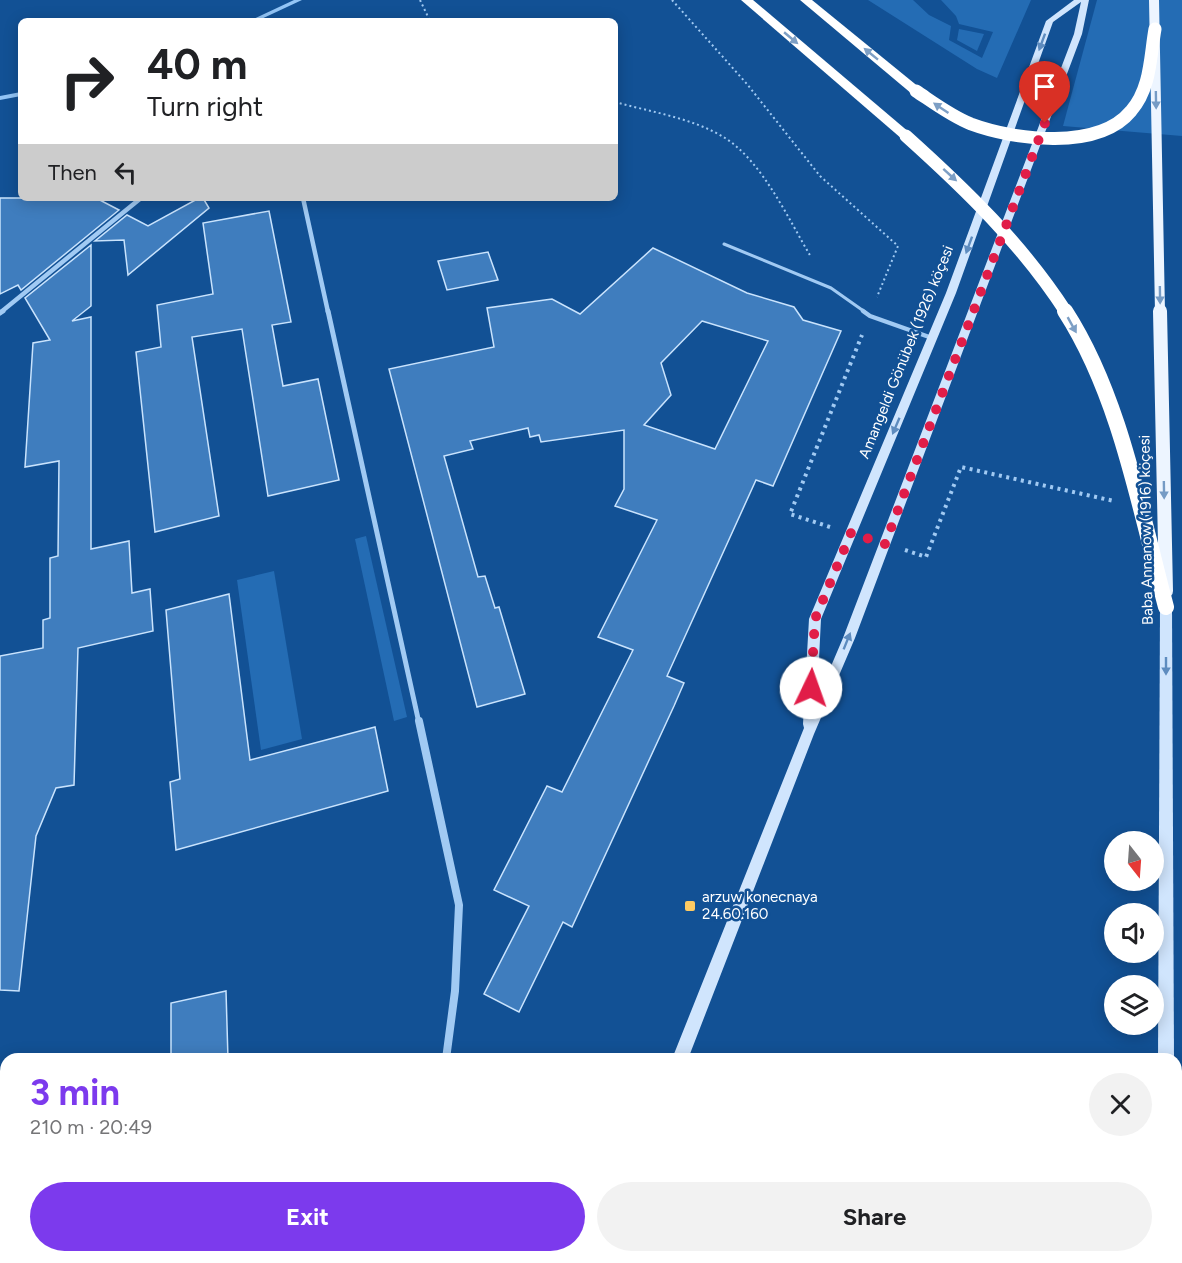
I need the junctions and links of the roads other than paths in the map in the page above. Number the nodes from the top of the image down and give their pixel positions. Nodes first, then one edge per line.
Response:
1 (746, 0) edge
2 (805, 0) edge
3 (1079, 0) edge
4 (1085, 0) edge
5 (1154, 0) edge
6 (1155, 29) junction
7 (137, 201) edge
8 (304, 201) edge
9 (724, 244) dead end
10 (0, 313) edge
11 (932, 338) junction
12 (1166, 608) junction
13 (808, 734) junction
14 (447, 1053) edge
15 (682, 1053) edge
16 (1166, 1053) edge

1 -> 12 highway, bridge
6 -> 2 highway, bridge
3 -> 11 street, Amangeldi Gönübek (1926) köçesi
13 -> 4 street, Amangeldi Gönübek (1926) köçesi
5 - 6 main road, Baba Annanow (1916) köçesi, bridge
6 -> 12 main road, Baba Annanow (1916) köçesi, bridge
7 - 10 street
8 - 14 street
9 - 11 lane
11 -> 13 street, Amangeldi Gönübek (1926) köçesi
12 -> 16 street, Baba Annanow (1916) köçesi
13 - 15 street, Amangeldi Gönübek (1926) köçesi

